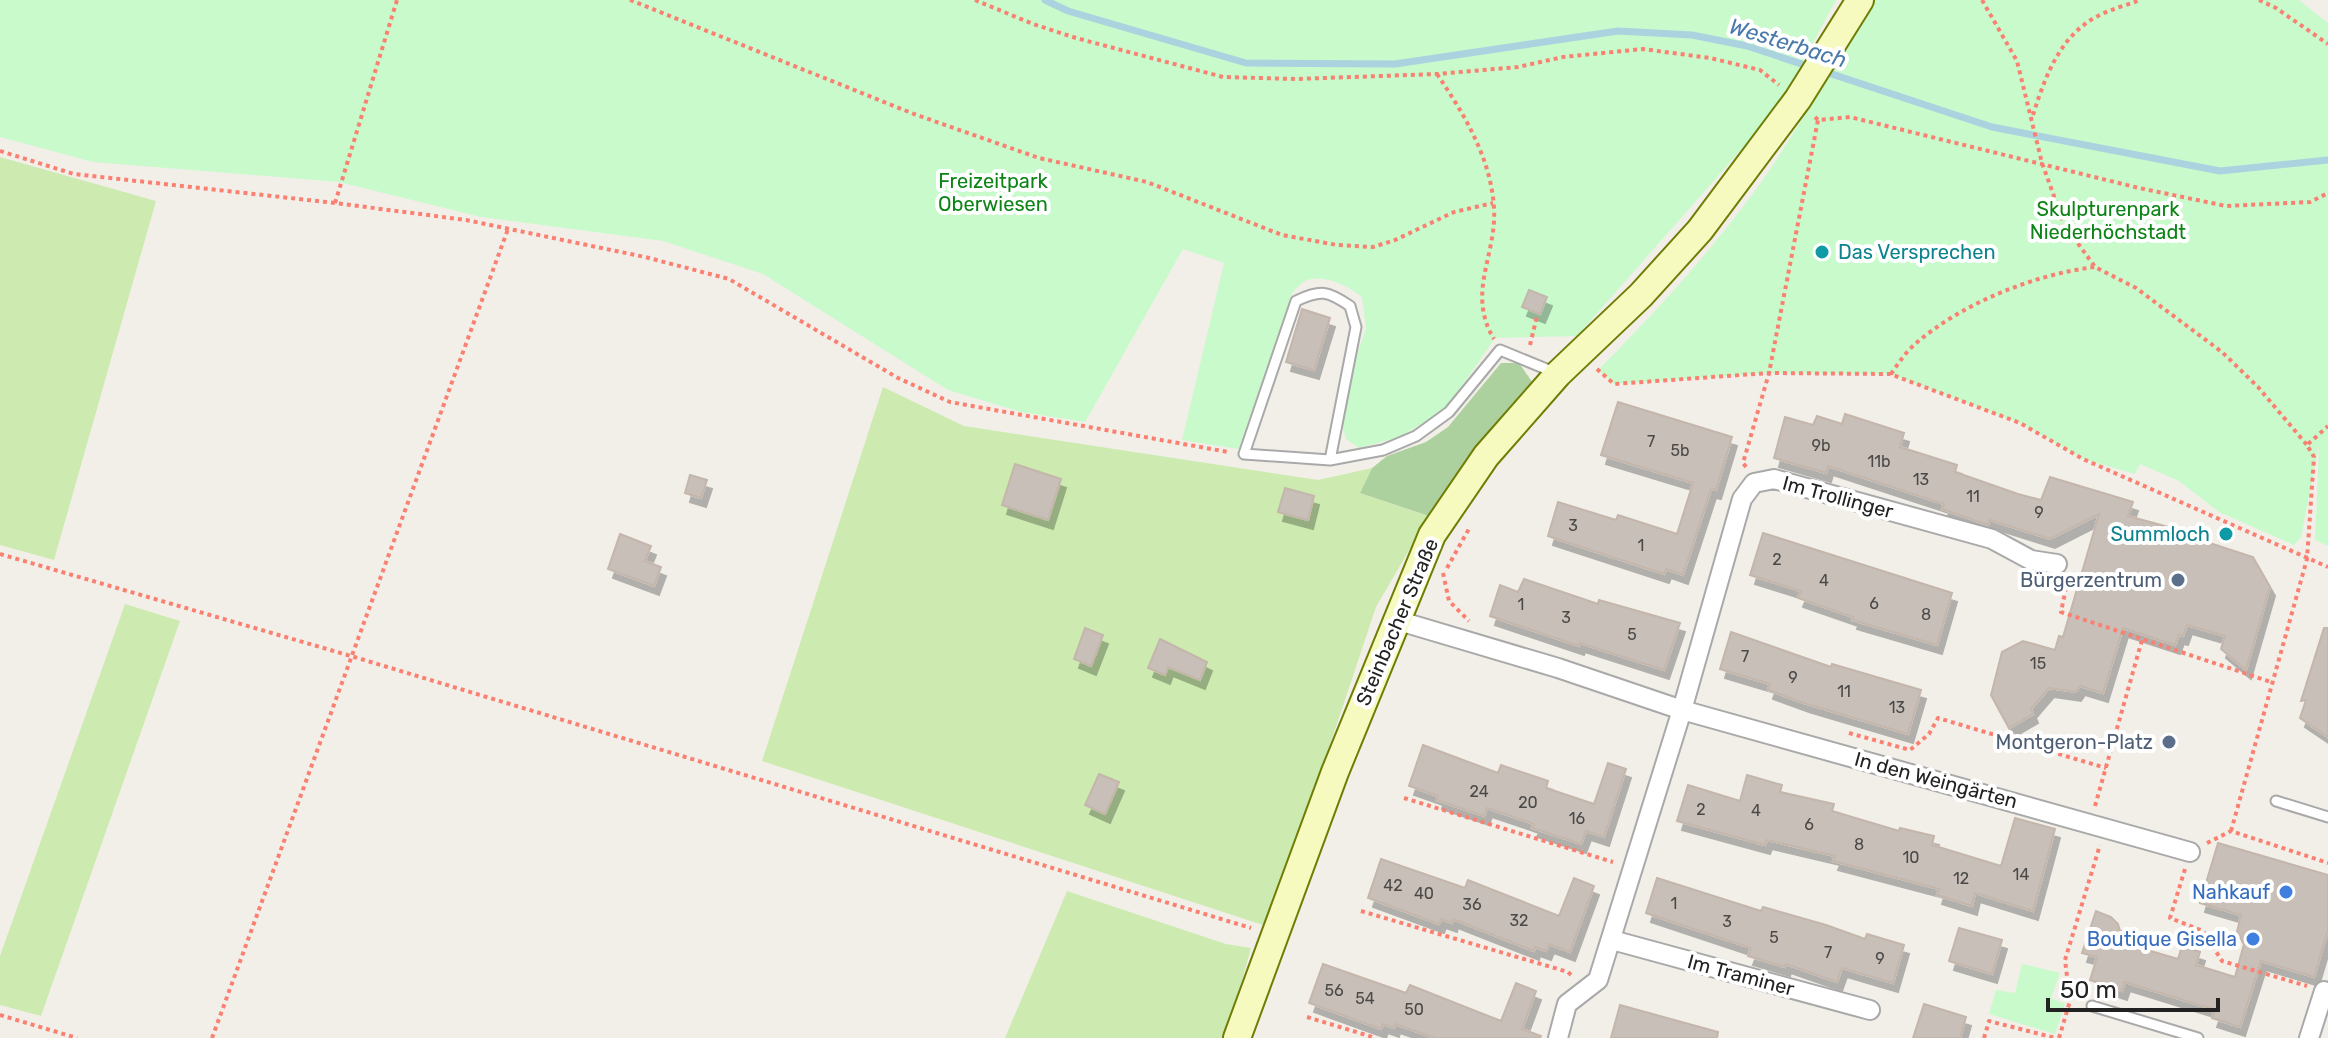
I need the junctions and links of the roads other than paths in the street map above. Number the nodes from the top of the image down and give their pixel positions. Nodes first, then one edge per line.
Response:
1 (1860, 0) edge
2 (1558, 374) junction
3 (1330, 460) junction
4 (2057, 564) dead end
5 (1396, 620) junction
6 (1682, 710) junction
7 (2276, 801) dead end
8 (2328, 817) edge
9 (2190, 852) road end
10 (1612, 940) junction
11 (2326, 985) edge
12 (2092, 1006) dead end
13 (1870, 1010) dead end
14 (1237, 1038) edge
15 (1558, 1038) edge
16 (2198, 1038) edge
17 (2309, 1038) edge

1 - 2 main road, Steinbacher Straße
2 - 3 lane
2 - 5 main road, Steinbacher Straße
3 - 3 lane
4 - 6 street, Im Trollinger
5 - 6 street, In den Weingärten
5 - 14 main road, Steinbacher Straße
6 - 9 street, In den Weingärten
6 - 10 street
7 - 8 lane
10 - 13 street, Im Traminer
10 - 15 street
11 - 17 street
12 - 16 lane

